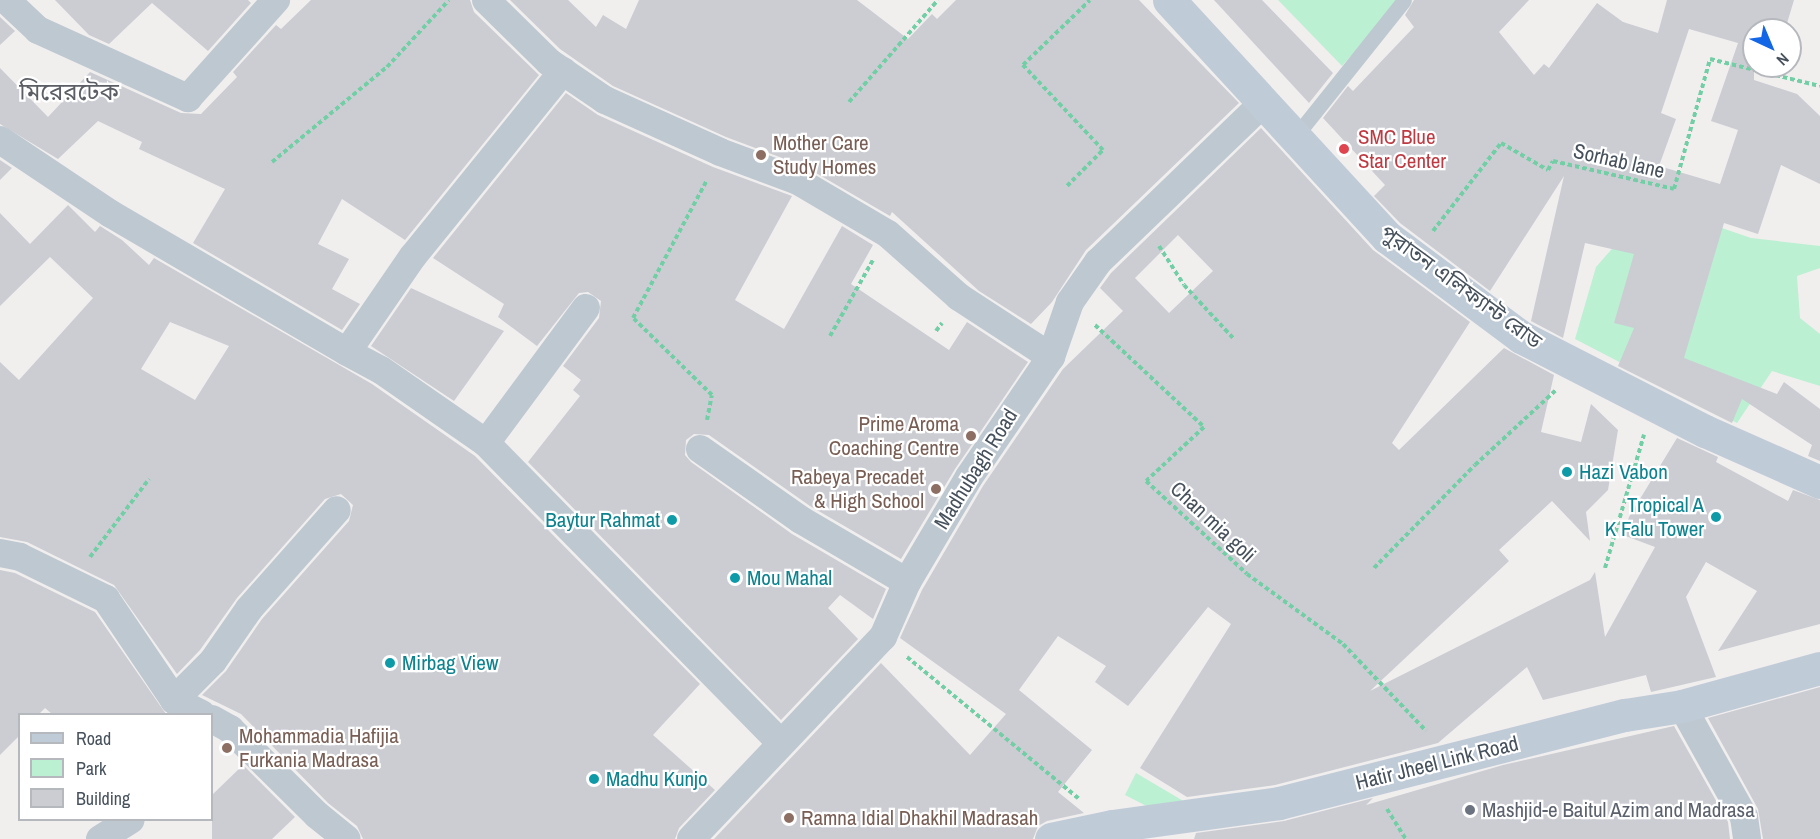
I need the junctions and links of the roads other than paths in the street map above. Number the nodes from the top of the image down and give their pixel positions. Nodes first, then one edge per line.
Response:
1 (6, 0) edge
2 (276, 0) edge
3 (486, 0) edge
4 (1169, 0) edge
5 (1404, 0) edge
6 (562, 71) junction
7 (1263, 103) junction
8 (1294, 138) junction
9 (0, 140) edge
10 (585, 308) dead end
11 (347, 352) junction
12 (1051, 357) junction
13 (486, 443) junction
14 (700, 449) road end
15 (1820, 482) edge
16 (338, 510) dead end
17 (0, 553) edge
18 (908, 582) junction
19 (1820, 668) edge
20 (174, 700) junction
21 (1683, 706) junction
22 (200, 713) edge
23 (218, 732) edge
24 (781, 743) junction
25 (127, 821) edge
26 (100, 839) edge
27 (347, 839) edge
28 (691, 839) edge
29 (1051, 839) edge
30 (1747, 839) edge

1 - 2 street
3 - 6 street
4 - 7 street, পুরাতন এলিফ্যান্ট রোড
5 - 8 lane
6 - 11 street
6 - 12 street
7 - 8 street, পুরাতন এলিফ্যান্ট রোড
7 - 12 street, Madhubagh Road
8 - 15 street, পুরাতন এলিফ্যান্ট রোড
9 - 11 street
10 - 13 street
11 - 13 street
12 - 18 street, Madhubagh Road
13 - 24 street
14 - 18 street
16 - 20 street
17 - 20 street
18 - 24 street, Madhubagh Road
19 - 21 street, Hatir Jheel Link Road
20 - 22 street
21 - 29 street, Hatir Jheel Link Road
21 - 30 street
23 - 27 street
24 - 28 street, Madhubagh Road
25 - 26 street

